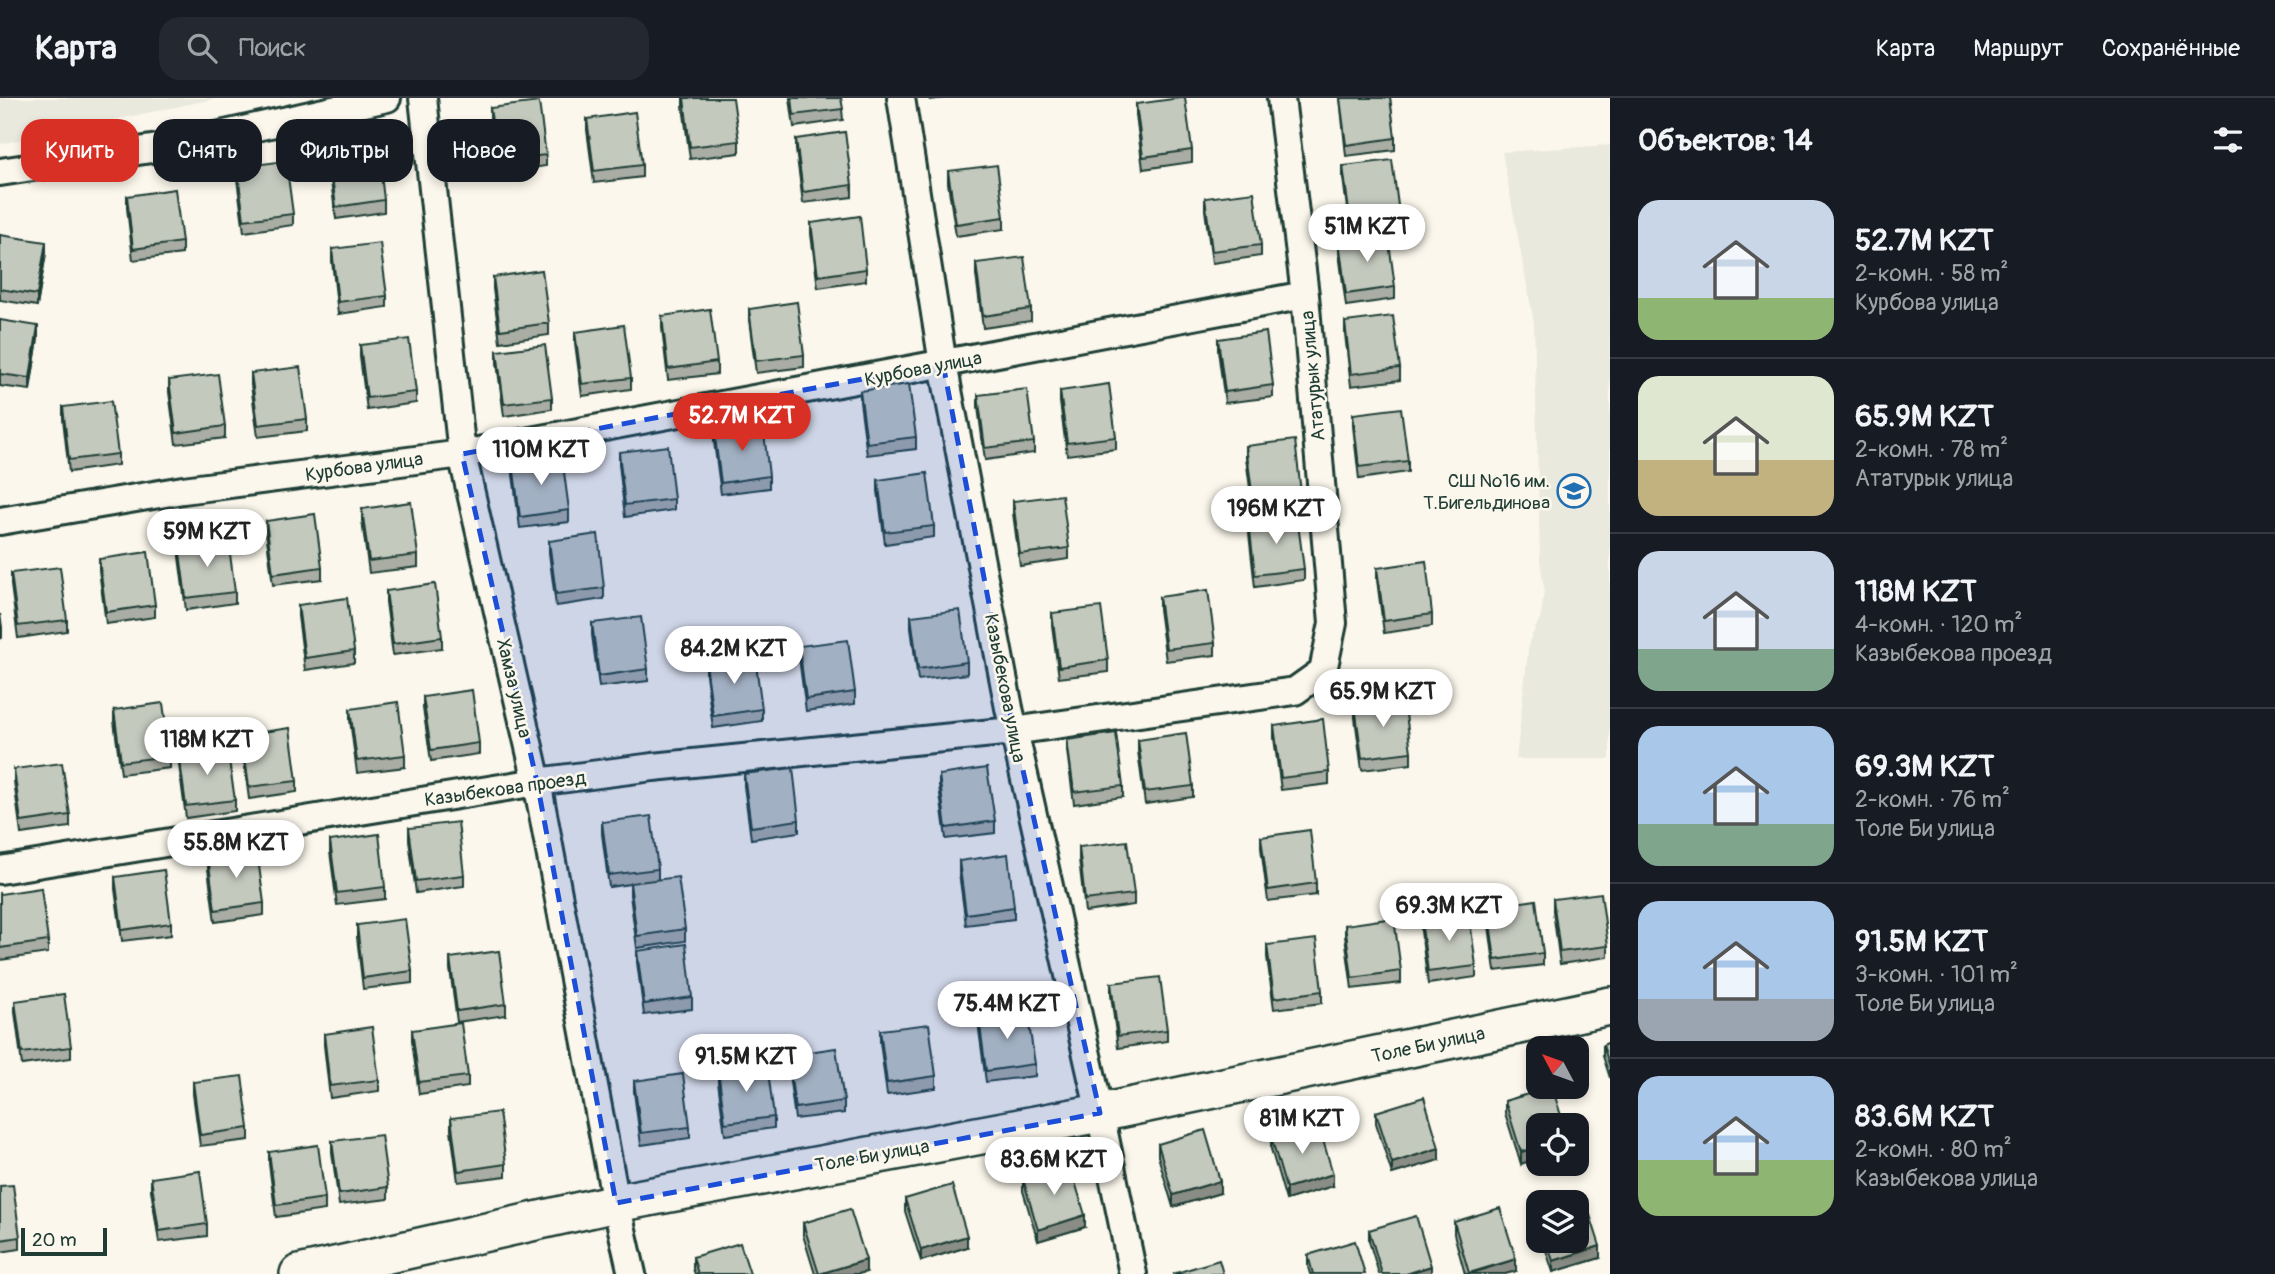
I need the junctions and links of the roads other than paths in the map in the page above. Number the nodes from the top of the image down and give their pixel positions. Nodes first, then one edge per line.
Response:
1 (387, 98) edge
2 (422, 98) edge
3 (901, 98) edge
4 (1281, 98) edge
5 (0, 172) edge
6 (1305, 295) junction
7 (943, 364) junction
8 (462, 454) junction
9 (0, 521) edge
10 (1013, 731) junction
11 (537, 782) junction
12 (0, 870) edge
13 (1610, 1006) edge
14 (1100, 1113) junction
15 (616, 1203) junction
16 (299, 1274) edge
17 (632, 1274) edge
18 (1133, 1274) edge

1 - 5 street
2 - 8 street, Хамза улица
3 - 7 street, Казыбекова улица
4 - 6 street, Ататурык улица
6 - 7 street, Курбова улица
6 - 10 street, Ататурык улица
7 - 8 street, Курбова улица
7 - 10 street, Казыбекова улица
8 - 9 street, Курбова улица
8 - 11 street, Хамза улица
10 - 11 street, Казыбекова проезд
10 - 14 street, Казыбекова улица
11 - 12 street, Казыбекова проезд
11 - 15 street, Хамза улица
13 - 14 street, Толе Би улица
14 - 15 street, Толе Би улица
14 - 18 street, Казыбекова улица
15 - 16 street, Толе Би улица
15 - 17 street, Хамза улица

